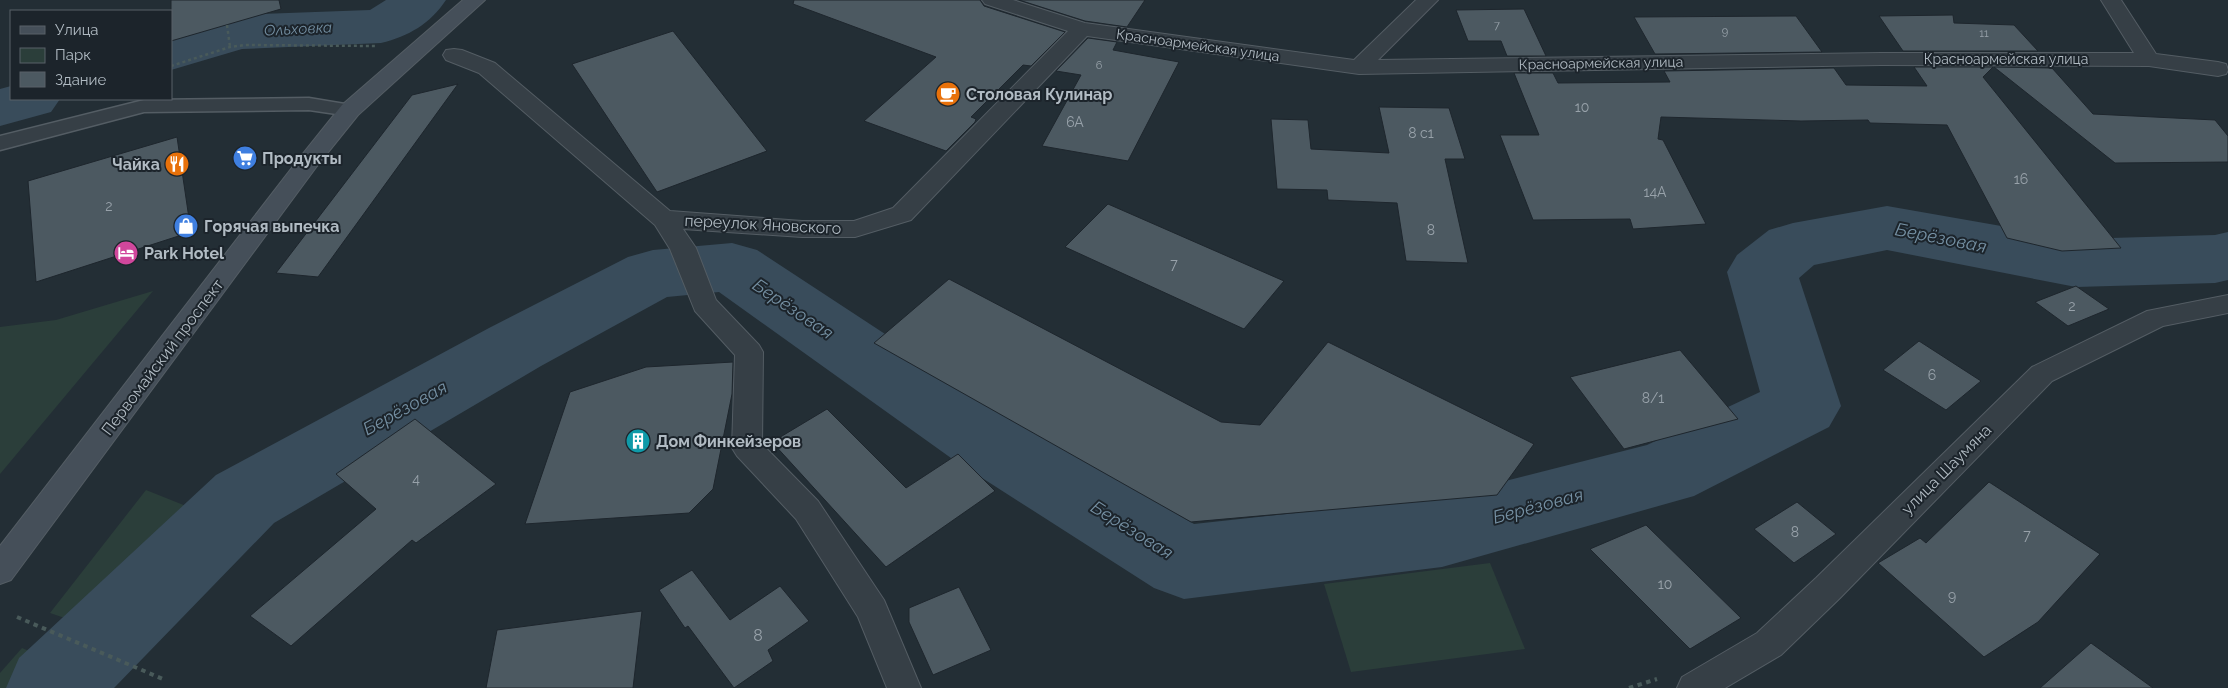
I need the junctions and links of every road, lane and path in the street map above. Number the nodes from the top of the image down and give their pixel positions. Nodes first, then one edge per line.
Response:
1 (475, 0) edge
2 (992, 0) edge
3 (1428, 0) edge
4 (2111, 0) edge
5 (227, 25) dead end
6 (1082, 29) junction
7 (384, 46) dead end
8 (230, 47) junction
9 (454, 55) dead end
10 (2149, 60) junction
11 (172, 66) edge
12 (1359, 67) junction
13 (2218, 69) dead end
14 (350, 110) junction
15 (0, 143) edge
16 (664, 219) junction
17 (2228, 304) edge
18 (0, 570) edge
19 (17, 617) dead end
20 (163, 679) dead end
21 (904, 688) edge
22 (1694, 688) edge

1 - 14 street, Первомайский проспект
2 - 6 street, Красноармейская улица
3 - 12 street
4 - 10 street
5 - 8 path
6 - 12 street, Красноармейская улица
6 - 16 street, переулок Яновского
7 - 8 path
8 - 11 path
9 - 16 street, переулок Яновского
10 - 12 street, Красноармейская улица
10 - 13 street, Красноармейская улица
14 - 15 lane
14 - 18 street, Первомайский проспект
16 - 21 street, переулок Яновского
17 - 22 street, улица Шаумяна
19 - 20 path

